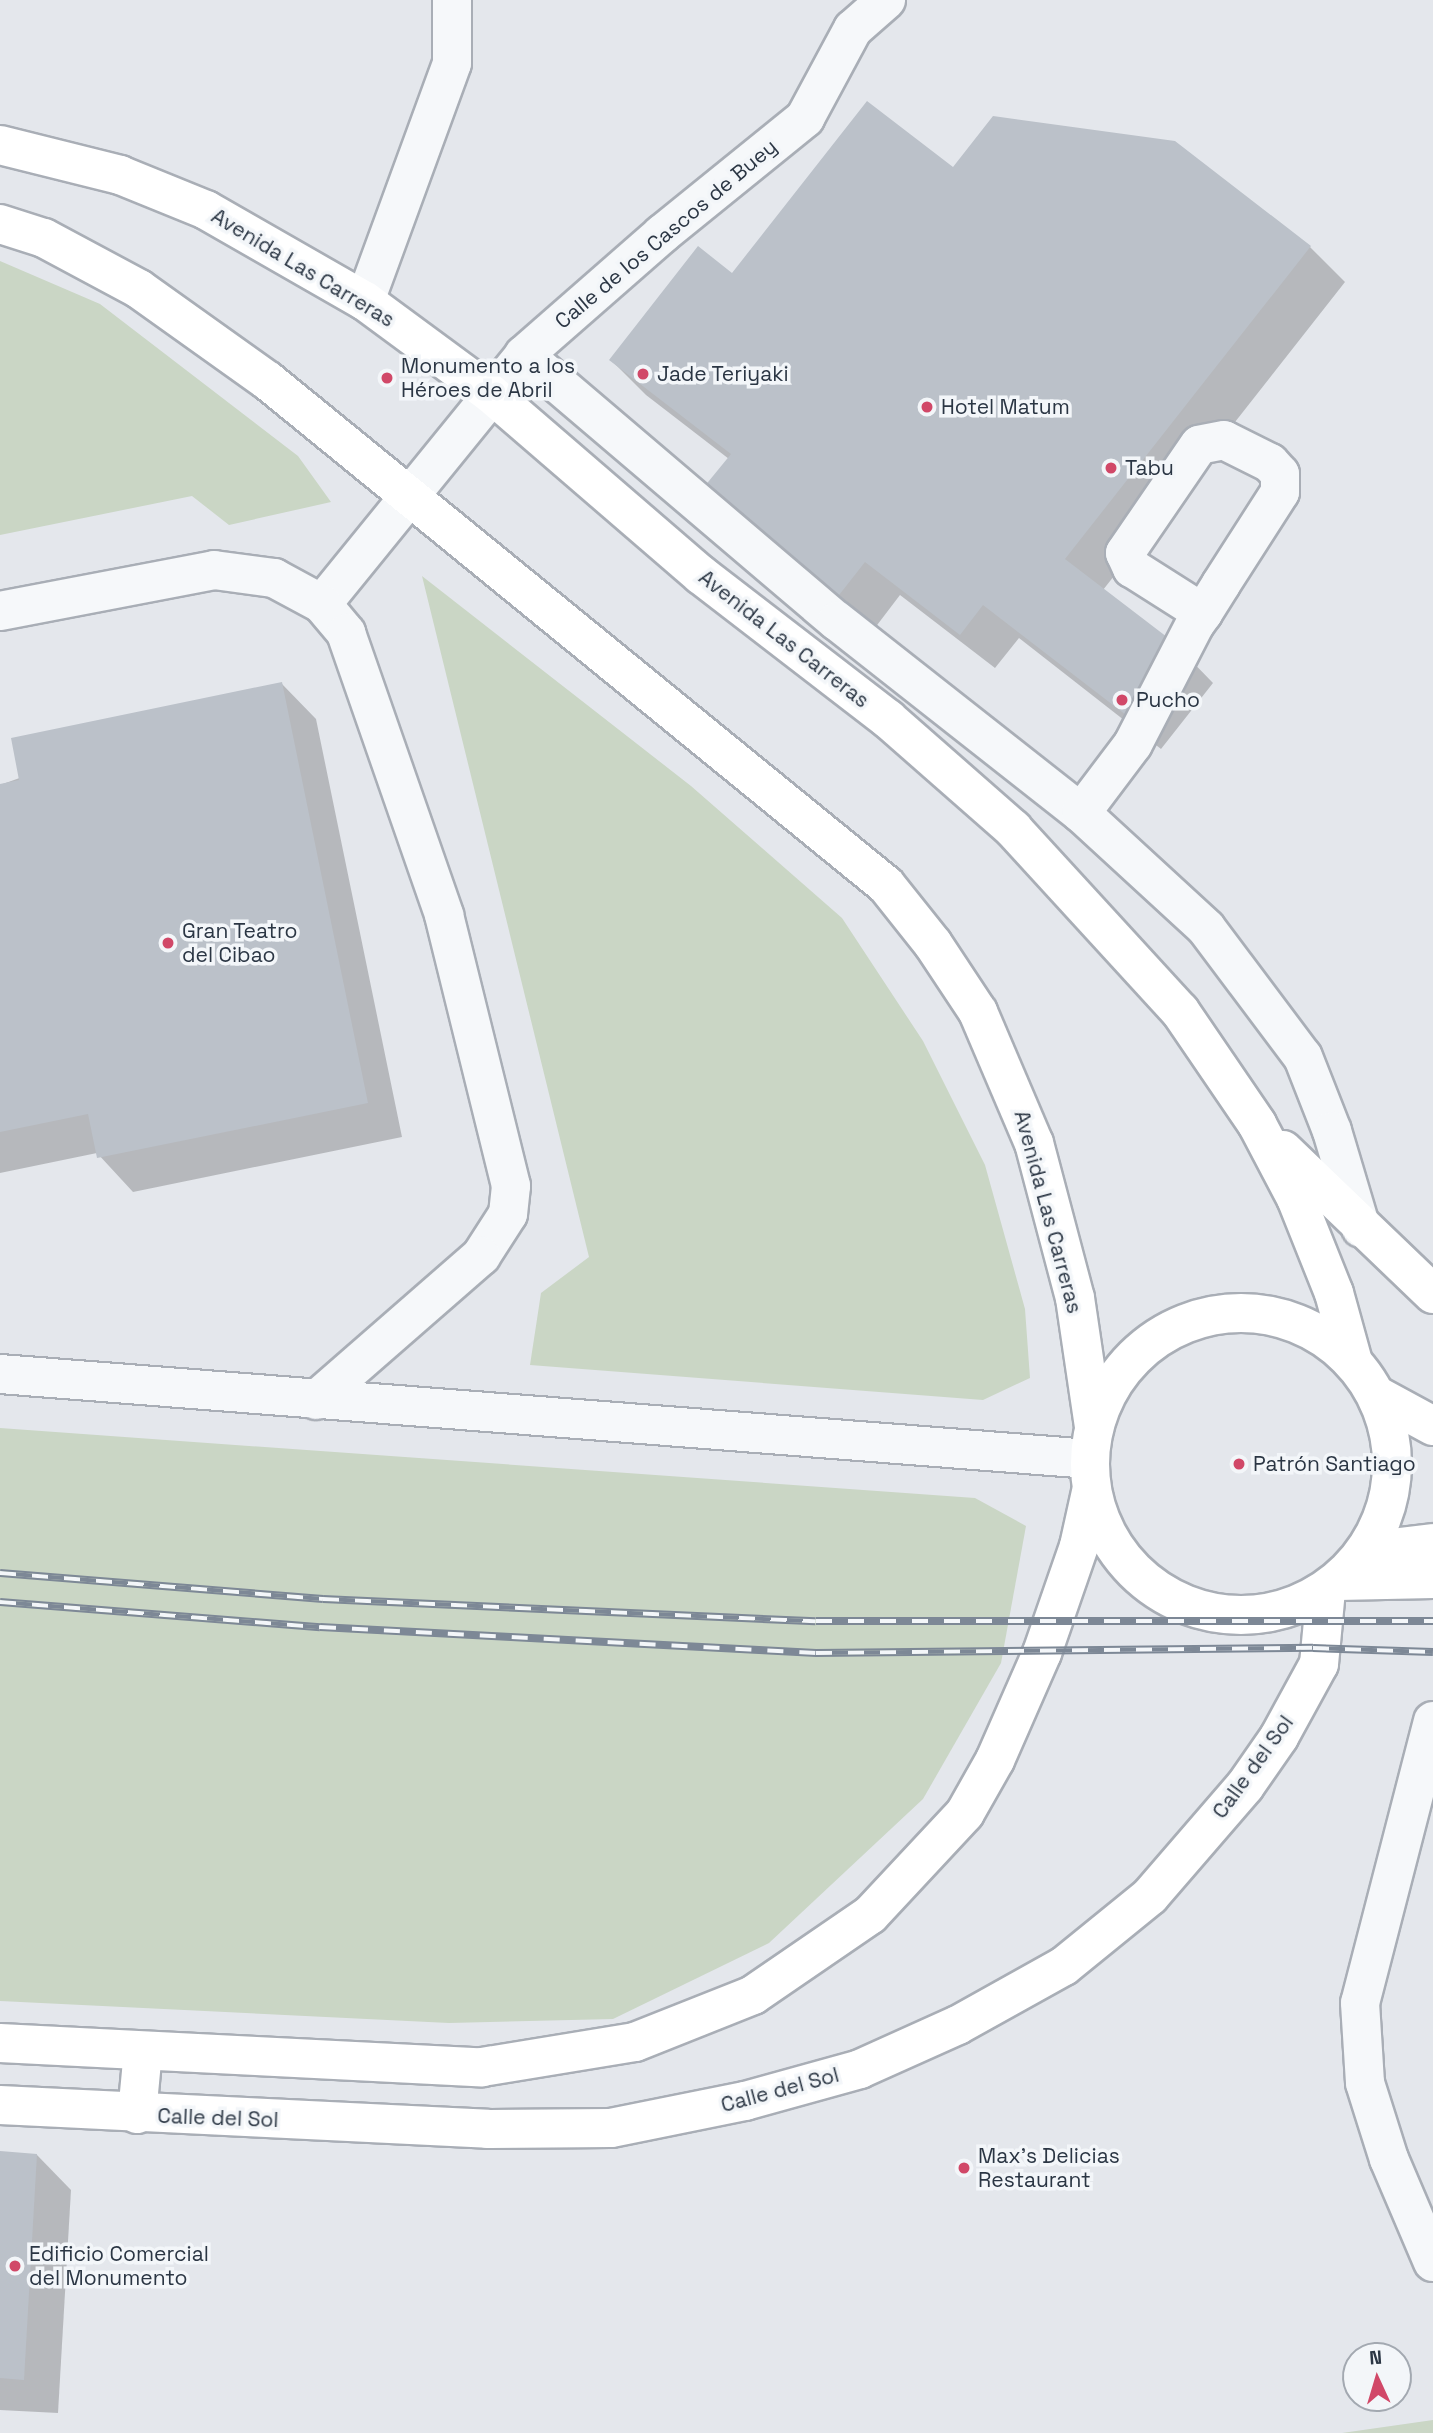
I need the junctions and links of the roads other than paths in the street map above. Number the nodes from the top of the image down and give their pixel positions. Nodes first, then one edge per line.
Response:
1 (452, 0) edge
2 (886, 0) edge
3 (0, 145) edge
4 (0, 224) edge
5 (365, 301) junction
6 (524, 355) junction
7 (490, 393) junction
8 (411, 498) junction
9 (322, 604) junction
10 (0, 611) edge
11 (1203, 612) junction
12 (1081, 813) junction
13 (1257, 1124) junction
14 (1361, 1227) junction
15 (1433, 1294) edge
16 (1353, 1362) junction
17 (0, 1374) edge
18 (1376, 1395) junction
19 (316, 1400) junction
20 (1433, 1426) edge
21 (1091, 1459) junction
22 (1433, 1543) edge
23 (1366, 1550) junction
24 (1433, 1579) edge
25 (1332, 1585) junction
26 (1433, 1721) edge
27 (0, 2043) edge
28 (143, 2051) junction
29 (0, 2105) edge
30 (137, 2114) junction
31 (1433, 2263) edge

1 - 5 street
2 - 6 street, Calle de los Cascos de Buey
3 - 5 main road, Avenida Las Carreras
4 - 8 main road, Avenida Las Carreras
5 - 7 main road, Avenida Las Carreras
6 - 7 street, Calle de los Cascos de Buey
6 - 12 street
7 - 8 street, Calle de los Cascos de Buey
7 - 13 main road, Avenida Las Carreras
8 - 9 street, Calle de los Cascos de Buey
8 - 21 main road, Avenida Las Carreras
9 - 10 street
9 - 19 street
11 - 11 street
11 - 12 street
12 - 14 street
13 - 14 main road
13 - 16 main road, Avenida Las Carreras
14 - 15 main road
16 - 18 main road
16 - 21 main road
17 - 19 street
18 - 20 main road
18 - 23 main road
19 - 21 street
21 - 25 main road
21 - 28 main road
22 - 23 main road
23 - 25 main road
24 - 25 main road
25 - 30 main road, Calle del Sol
26 - 31 street
27 - 28 main road
28 - 30 main road
29 - 30 main road, Calle del Sol

